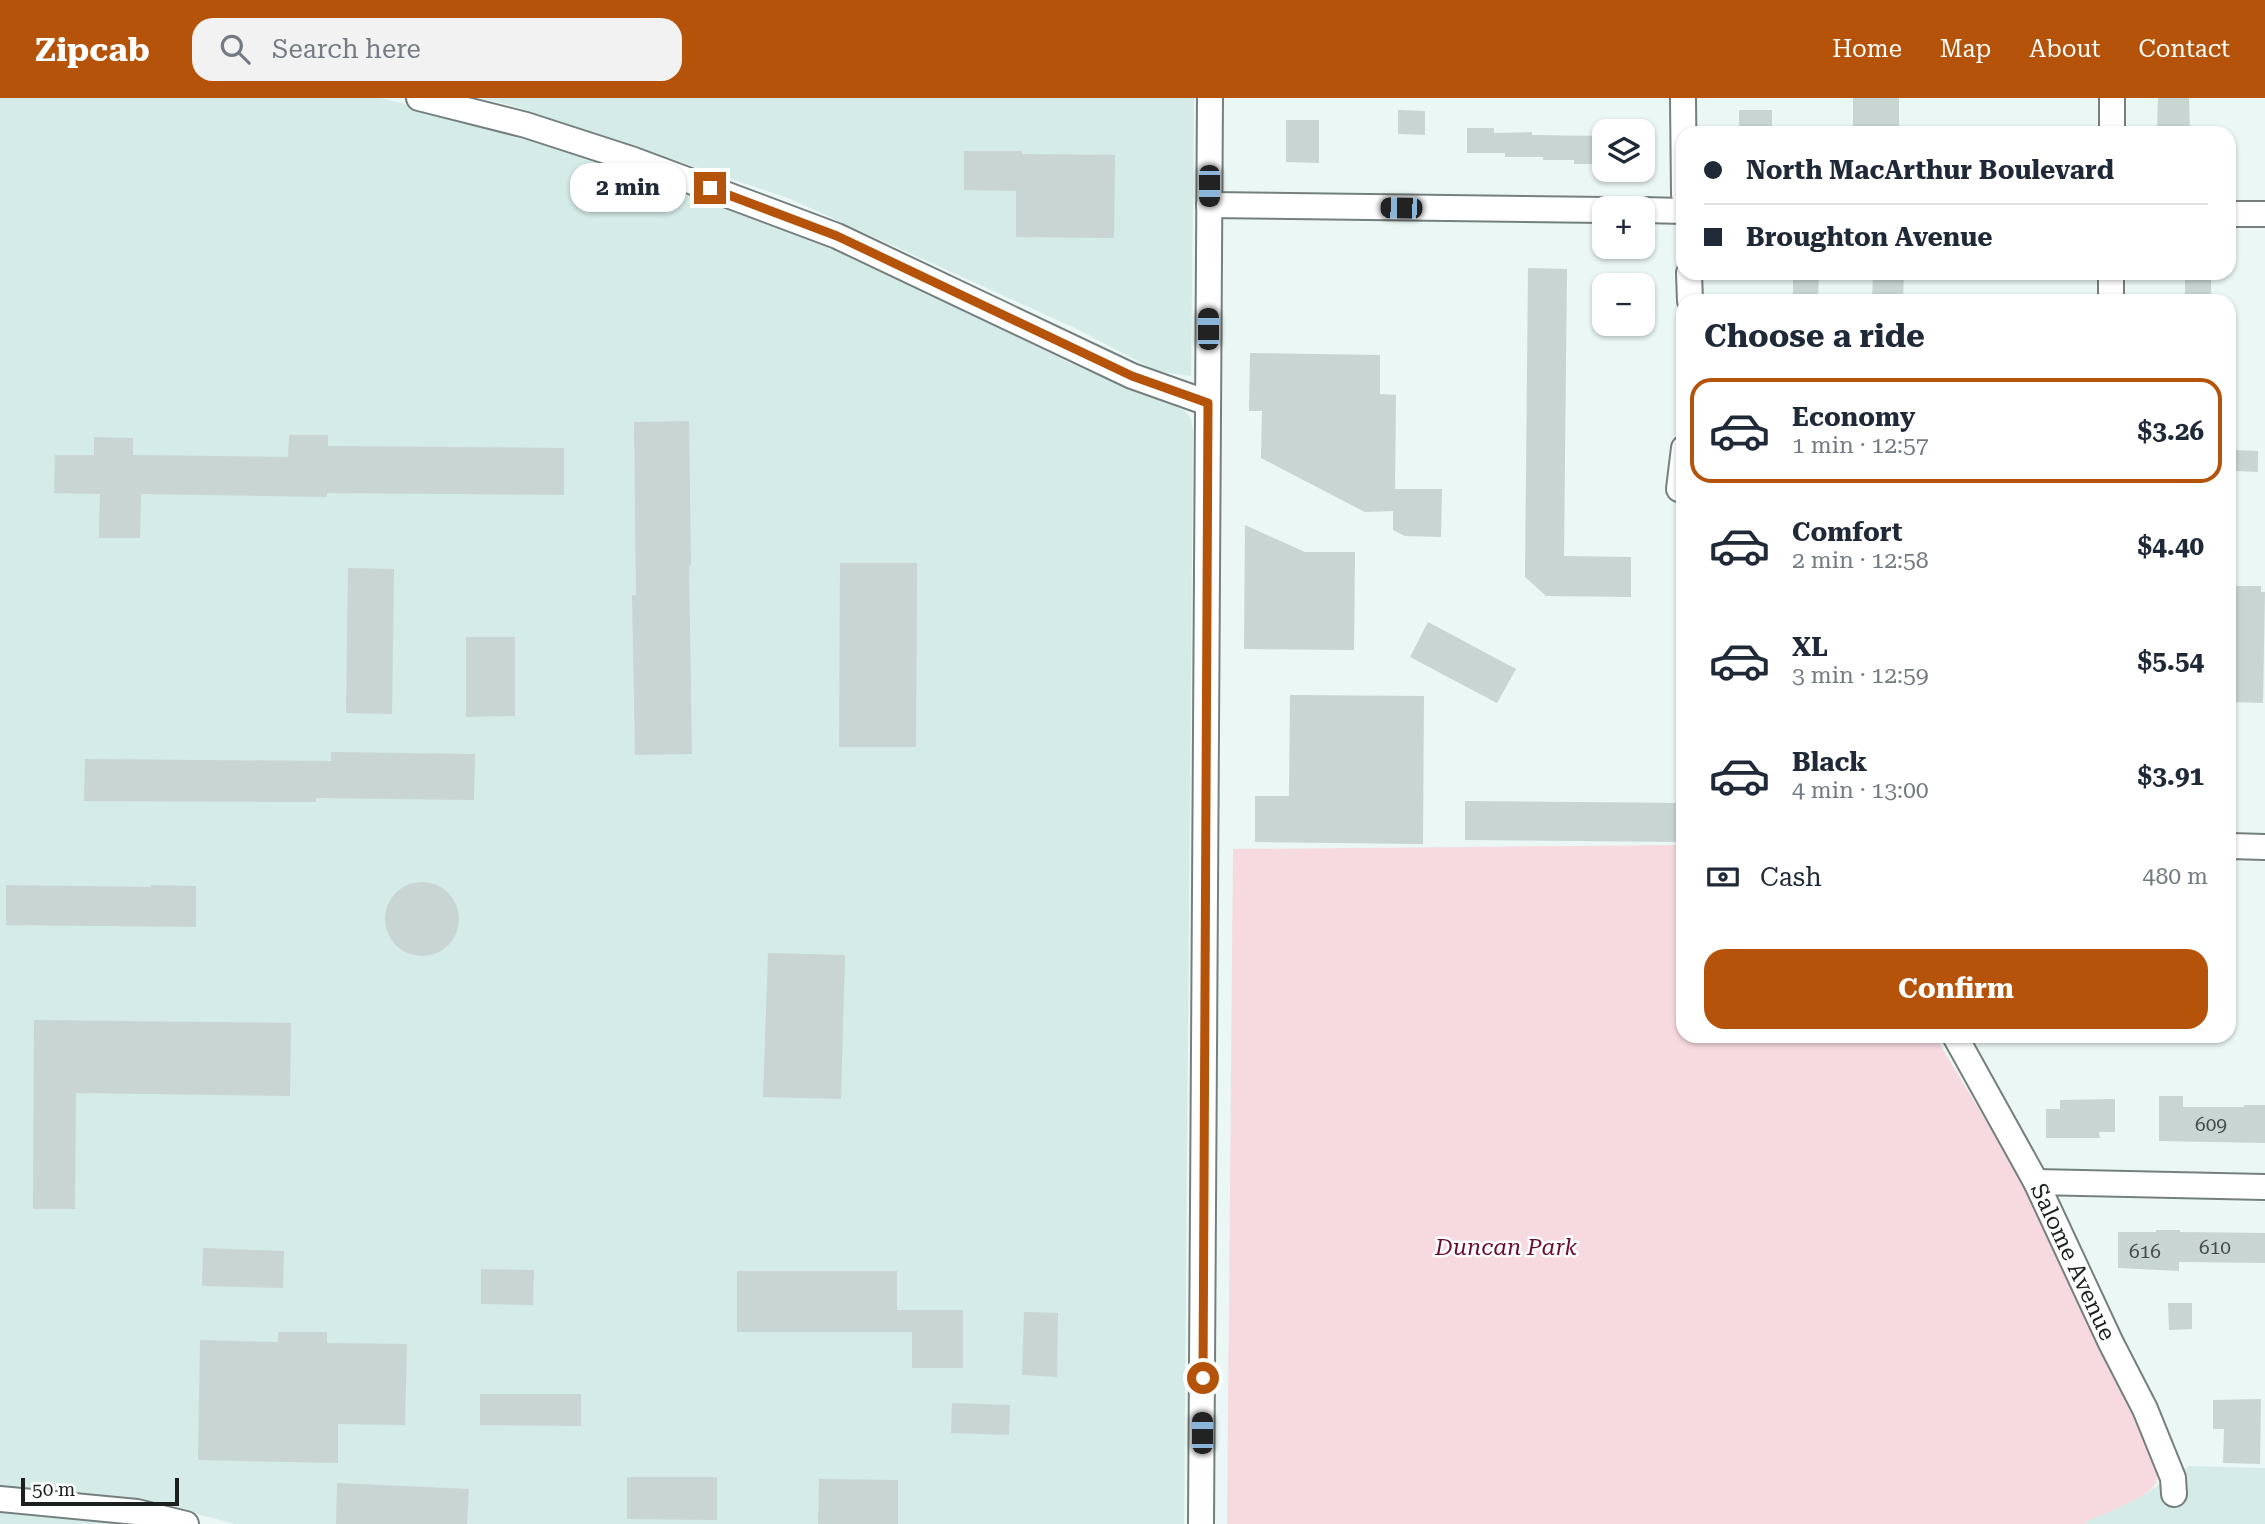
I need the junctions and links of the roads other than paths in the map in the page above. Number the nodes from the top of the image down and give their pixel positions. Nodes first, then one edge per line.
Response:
1 (419, 98) edge
2 (1210, 98) edge
3 (1683, 98) edge
4 (2112, 98) edge
5 (1683, 126) edge
6 (2112, 126) edge
7 (1209, 205) junction
8 (1592, 210) edge
9 (1655, 210) edge
10 (1676, 211) edge
11 (2236, 214) edge
12 (2265, 214) edge
13 (1208, 403) junction
14 (2236, 846) edge
15 (2265, 847) edge
16 (1959, 1043) edge
17 (2036, 1182) junction
18 (2265, 1187) edge
19 (2174, 1494) dead end
20 (0, 1499) edge
21 (186, 1524) edge
22 (1201, 1524) edge

1 - 13 street
2 - 7 street
3 - 5 street
4 - 6 street
7 - 8 street
7 - 13 street
9 - 10 street
11 - 12 street
13 - 22 street
14 - 15 street
16 - 17 street, Salome Avenue
17 - 18 street
17 - 19 street, Salome Avenue
20 - 21 street

